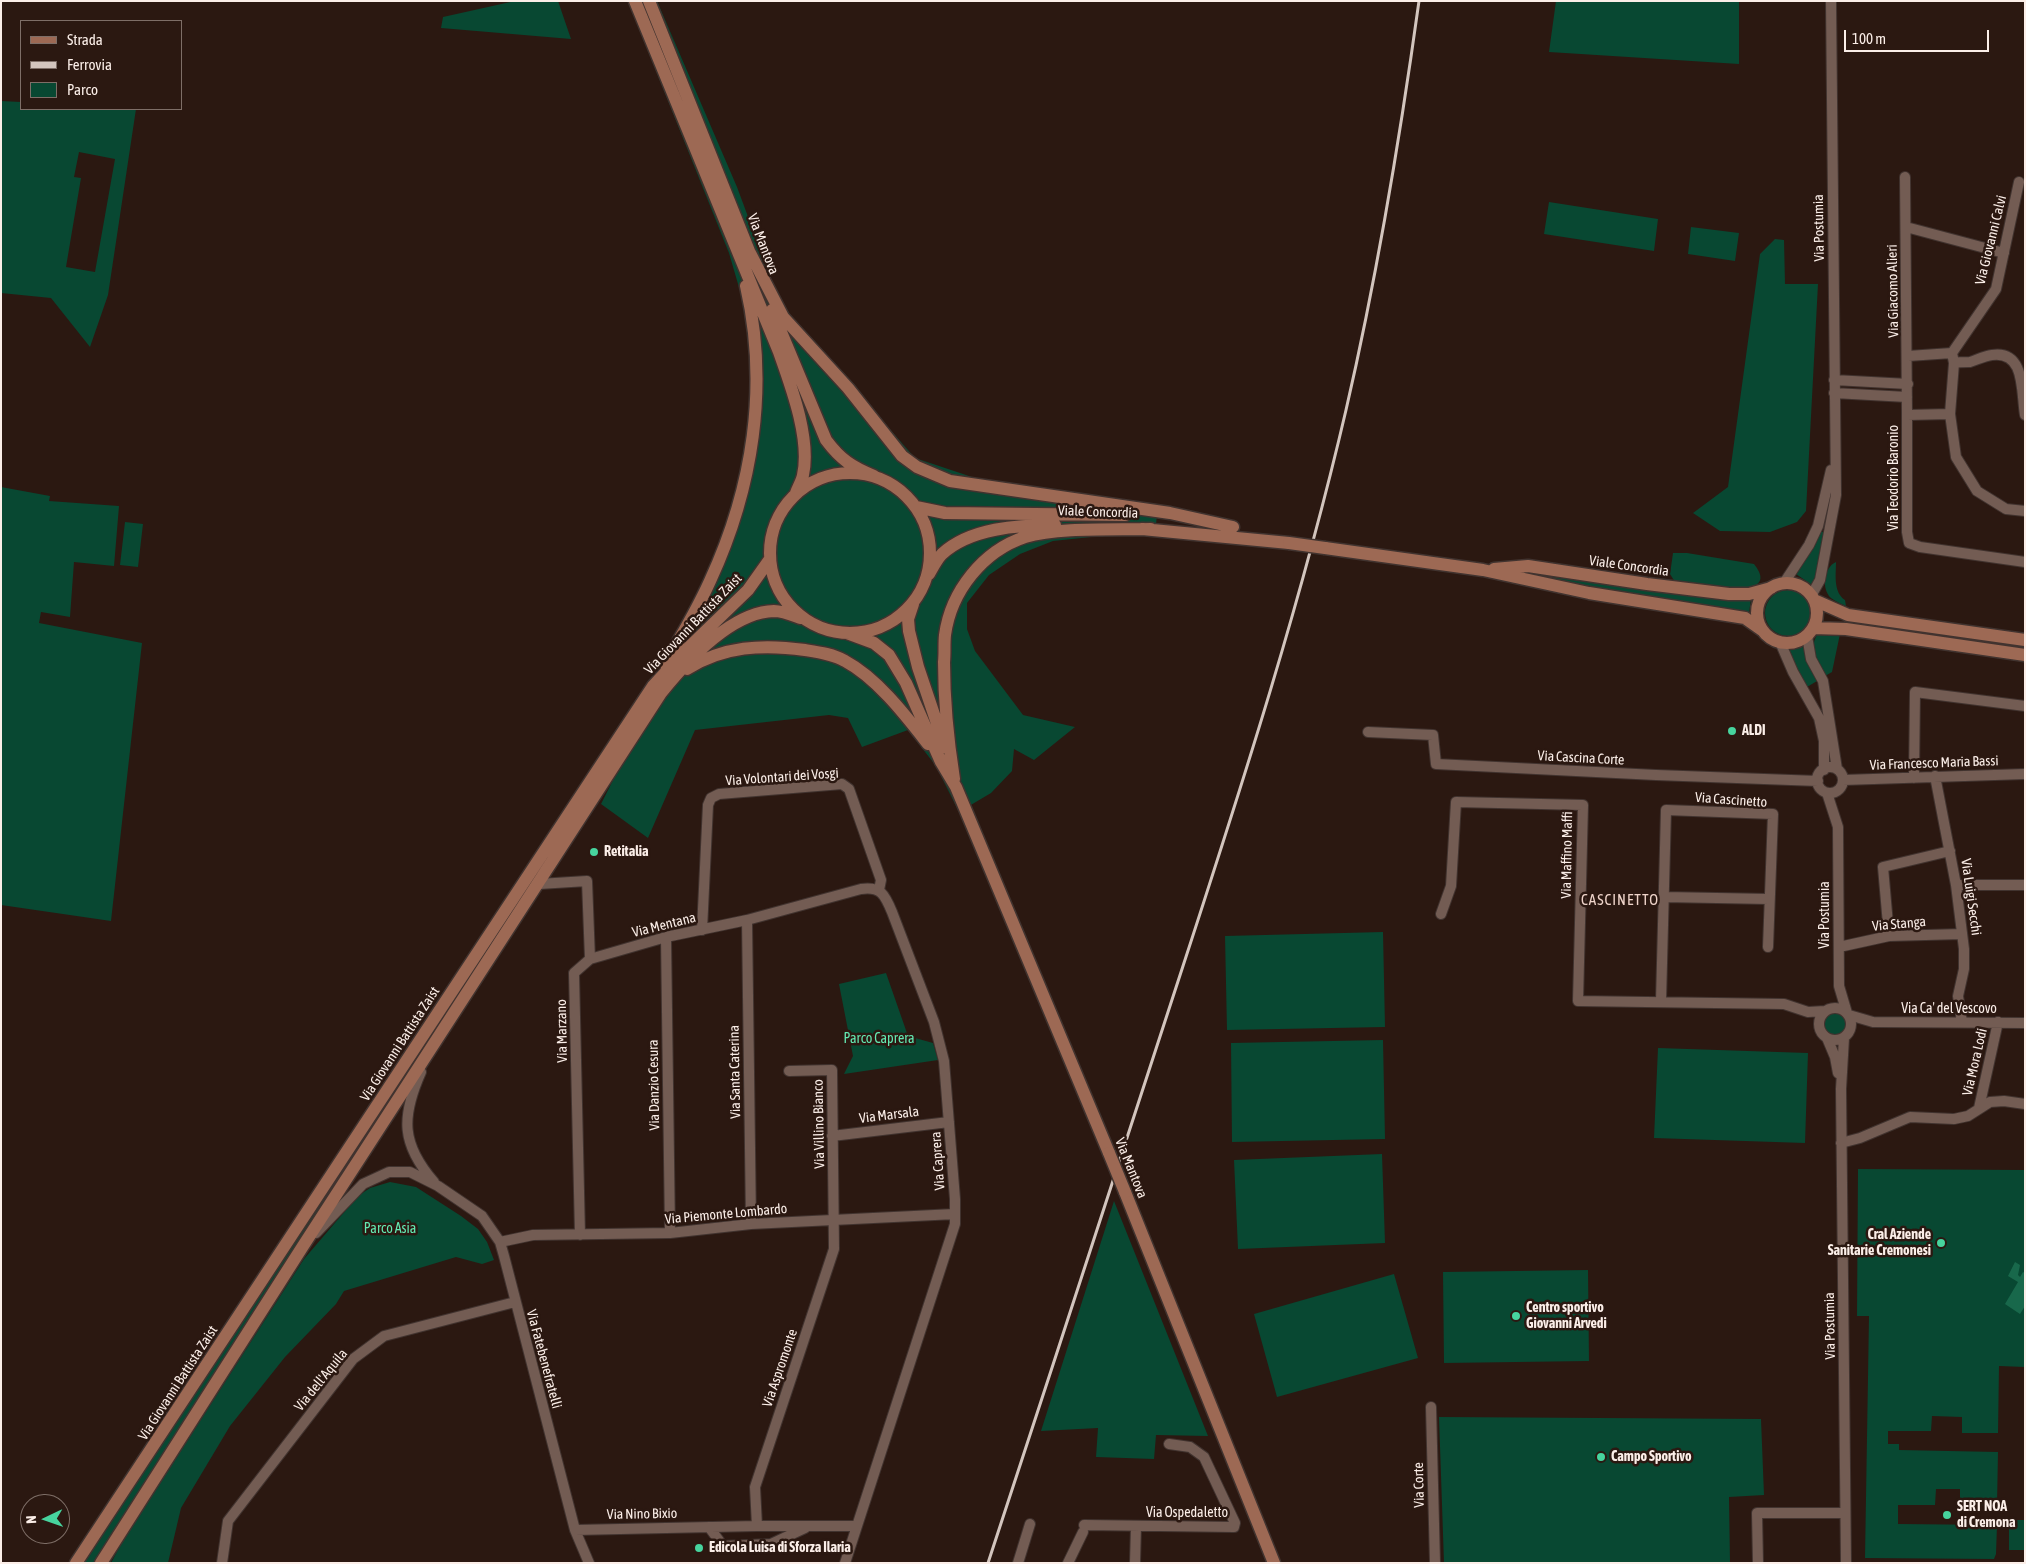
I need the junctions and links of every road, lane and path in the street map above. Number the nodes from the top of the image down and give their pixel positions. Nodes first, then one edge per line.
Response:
1 (635, 1) edge
2 (649, 1) edge
3 (1830, 1) edge
4 (1905, 177) dead end
5 (2020, 182) dead end
6 (1906, 226) junction
7 (737, 250) junction
8 (750, 253) junction
9 (2004, 253) junction
10 (1908, 356) junction
11 (1953, 358) junction
12 (1834, 380) junction
13 (1908, 384) junction
14 (2024, 386) edge
15 (1834, 393) junction
16 (1907, 397) junction
17 (1950, 414) junction
18 (1908, 415) junction
19 (2025, 415) edge
20 (1835, 454) junction
21 (874, 476) junction
22 (796, 493) junction
23 (916, 507) junction
24 (2025, 510) edge
25 (1233, 527) junction
26 (1151, 529) junction
27 (1289, 543) junction
28 (770, 559) junction
29 (2025, 562) edge
30 (1483, 570) junction
31 (925, 580) junction
32 (1784, 584) junction
33 (1771, 588) junction
34 (1812, 598) junction
35 (913, 602) junction
36 (800, 618) junction
37 (1762, 630) junction
38 (1810, 632) junction
39 (847, 633) junction
40 (2025, 640) edge
41 (1780, 642) junction
42 (2025, 655) edge
43 (671, 680) junction
44 (653, 686) junction
45 (2025, 706) edge
46 (1368, 732) dead end
47 (941, 762) junction
48 (1824, 770) junction
49 (1837, 770) junction
50 (953, 771) junction
51 (2025, 774) edge
52 (1936, 776) junction
53 (1914, 778) junction
54 (1818, 781) junction
55 (1841, 785) junction
56 (956, 787) junction
57 (1827, 793) junction
58 (1836, 816) junction
59 (1950, 851) junction
60 (539, 884) junction
61 (1956, 885) junction
62 (2025, 885) edge
63 (879, 890) junction
64 (1664, 897) junction
65 (1769, 899) junction
66 (1441, 914) dead end
67 (747, 920) junction
68 (702, 930) junction
69 (1962, 934) junction
70 (1889, 936) junction
71 (666, 937) junction
72 (1768, 947) dead end
73 (1839, 947) junction
74 (590, 959) junction
75 (1839, 986) junction
76 (1661, 1001) junction
77 (1828, 1010) junction
78 (1808, 1012) junction
79 (1848, 1014) junction
80 (1872, 1022) junction
81 (1962, 1022) junction
82 (1998, 1022) junction
83 (2025, 1023) edge
84 (1819, 1027) junction
85 (1846, 1035) junction
86 (1827, 1038) junction
87 (432, 1048) junction
88 (789, 1071) dead end
89 (1841, 1089) junction
90 (2025, 1104) edge
91 (1979, 1108) junction
92 (949, 1122) junction
93 (832, 1136) junction
94 (1841, 1143) junction
95 (438, 1186) junction
96 (955, 1214) junction
97 (834, 1220) junction
98 (752, 1224) junction
99 (670, 1233) junction
100 (580, 1235) junction
101 (500, 1242) junction
102 (303, 1246) junction
103 (515, 1302) junction
104 (1431, 1407) dead end
105 (1169, 1444) dead end
106 (1845, 1513) junction
107 (1030, 1524) dead end
108 (757, 1526) junction
109 (856, 1526) junction
110 (1136, 1526) junction
111 (709, 1527) junction
112 (808, 1527) junction
113 (575, 1530) junction
114 (76, 1563) edge
115 (101, 1563) edge
116 (222, 1563) edge
117 (588, 1563) edge
118 (844, 1563) edge
119 (1018, 1563) edge
120 (1068, 1563) edge
121 (1135, 1563) edge
122 (1274, 1563) edge
123 (1435, 1563) edge
124 (1758, 1563) edge
125 (1846, 1563) edge

1 - 7 main road, Via Mantova
2 - 8 main road, Via Mantova
3 - 12 street, Via Postumia
4 - 6 street, Via Giacomo Alieri
5 - 9 street, Via Giovanni Calvi
6 - 9 street
6 - 10 street, Via Giacomo Alieri
7 - 22 main road, Via Mantova
7 - 44 main road
8 - 21 main road, Via Mantova
8 - 25 main road
9 - 11 street, Via Giovanni Calvi
10 - 11 street
10 - 13 street, Via Giacomo Alieri
11 - 14 street
11 - 17 street
12 - 13 street
12 - 15 street, Via Postumia
13 - 16 street, Via Giacomo Alieri
14 - 19 street
15 - 16 street
15 - 20 street, Via Postumia
16 - 18 street, Via Giacomo Alieri
17 - 18 street
17 - 24 street
18 - 29 street, Via Teodorio Baronio
20 - 32 street, Via Postumia
20 - 34 street, Via Postumia
21 - 22 main road
21 - 23 main road
22 - 28 main road
23 - 25 main road, Viale Concordia
23 - 31 main road
25 - 27 main road, Viale Concordia
26 - 27 main road, Viale Concordia
26 - 31 main road, Viale Concordia
26 - 50 main road
27 - 30 main road, Viale Concordia, bridge
28 - 36 main road
28 - 44 main road, Via Giovanni Battista Zaist
30 - 33 main road, Viale Concordia
30 - 37 main road, Viale Concordia
31 - 35 main road
32 - 33 main road, Viale Concordia
32 - 34 main road
33 - 37 main road
34 - 38 main road
34 - 40 main road
35 - 39 main road
35 - 50 main road
36 - 39 main road
36 - 43 main road, Via Giovanni Battista Zaist
37 - 41 main road, Viale Concordia
38 - 41 main road
38 - 42 main road
38 - 49 street
39 - 47 main road
41 - 48 street
43 - 47 main road
43 - 60 main road, Via Giovanni Battista Zaist
44 - 114 main road, Via Giovanni Battista Zaist
45 - 53 street
46 - 54 street, Via Cascina Corte
47 - 56 main road
48 - 49 street
48 - 54 street
49 - 55 street
50 - 56 main road
51 - 52 street, Via Francesco Maria Bassi
52 - 53 street, Via Francesco Maria Bassi
52 - 59 street, Via Luigi Secchi
53 - 55 street, Via Francesco Maria Bassi
54 - 57 street, Via Postumia
55 - 57 street
55 - 58 street, Via Postumia
56 - 122 main road, Via Mantova, bridge
57 - 58 street, Via Postumia
58 - 73 street, Via Postumia
59 - 61 street, Via Luigi Secchi
59 - 70 street
60 - 74 street
60 - 87 main road, Via Giovanni Battista Zaist
61 - 62 street
61 - 69 street, Via Luigi Secchi
63 - 67 street
63 - 68 street, Via Volontari dei Vosgi
63 - 92 street, Via Caprera
64 - 65 street
64 - 65 street, Via Cascinetto
64 - 76 street
65 - 72 street, Via Cascinetto
66 - 76 street, Via Maffino Maffi
67 - 68 street, Via Mentana
67 - 98 street, Via Santa Caterina
68 - 71 street, Via Mentana
69 - 70 street, Via Stanga
69 - 81 street, Via Luigi Secchi
70 - 73 street, Via Stanga
71 - 74 street, Via Mentana
71 - 99 street, Via Danzio Cesura
73 - 75 street, Via Postumia
74 - 100 street, Via Marzano
75 - 77 street
75 - 79 street, Via Postumia
76 - 78 street, Via Maffino Maffi
77 - 78 street, Via Maffino Maffi
77 - 79 street
77 - 84 street
78 - 84 street
79 - 80 street, Via Ca' del Vescovo
79 - 85 street, Via Postumia
80 - 81 street, Via Ca' del Vescovo
80 - 85 street, Via Ca' del Vescovo
81 - 82 street, Via Ca' del Vescovo
82 - 83 street, Via Ca' del Vescovo
82 - 91 street, Via Mora Lodi
84 - 86 street, Via Postumia
85 - 86 street
85 - 89 street, Via Postumia
86 - 89 street, Via Postumia
87 - 95 street, Via Fatebenefratelli
87 - 102 main road, Via Giovanni Battista Zaist
88 - 93 street, Via Villino Bianco
89 - 94 street, Via Postumia
90 - 91 street
91 - 94 street
92 - 93 street, Via Marsala
92 - 96 street, Via Caprera
93 - 97 street, Via Villino Bianco
94 - 106 street, Via Postumia
95 - 101 street, Via Fatebenefratelli
95 - 102 street, Via Fatebenefratelli
96 - 97 street, Via Piemonte Lombardo
96 - 109 street, Via Caprera
97 - 98 street, Via Piemonte Lombardo
97 - 108 street, Via Aspromonte
98 - 99 street, Via Piemonte Lombardo
99 - 100 street, Via Piemonte Lombardo
100 - 101 street, Via Piemonte Lombardo
101 - 103 street, Via Fatebenefratelli
102 - 115 main road, Via Giovanni Battista Zaist
103 - 113 street, Via Fatebenefratelli
103 - 116 street, Via dell'Aquila
104 - 123 street, Via Corte
105 - 110 street, Via Ospedaletto
106 - 124 street
106 - 125 street, Via Postumia
107 - 119 street
108 - 111 street, Via Nino Bixio
108 - 112 street, Via Nino Bixio
109 - 112 street, Via Nino Bixio
109 - 118 street, Via Caprera
110 - 120 street, Via Ospedaletto
110 - 121 street
111 - 112 street, Via Nino Bixio
111 - 113 street, Via Nino Bixio
113 - 117 street, Via Fatebenefratelli

